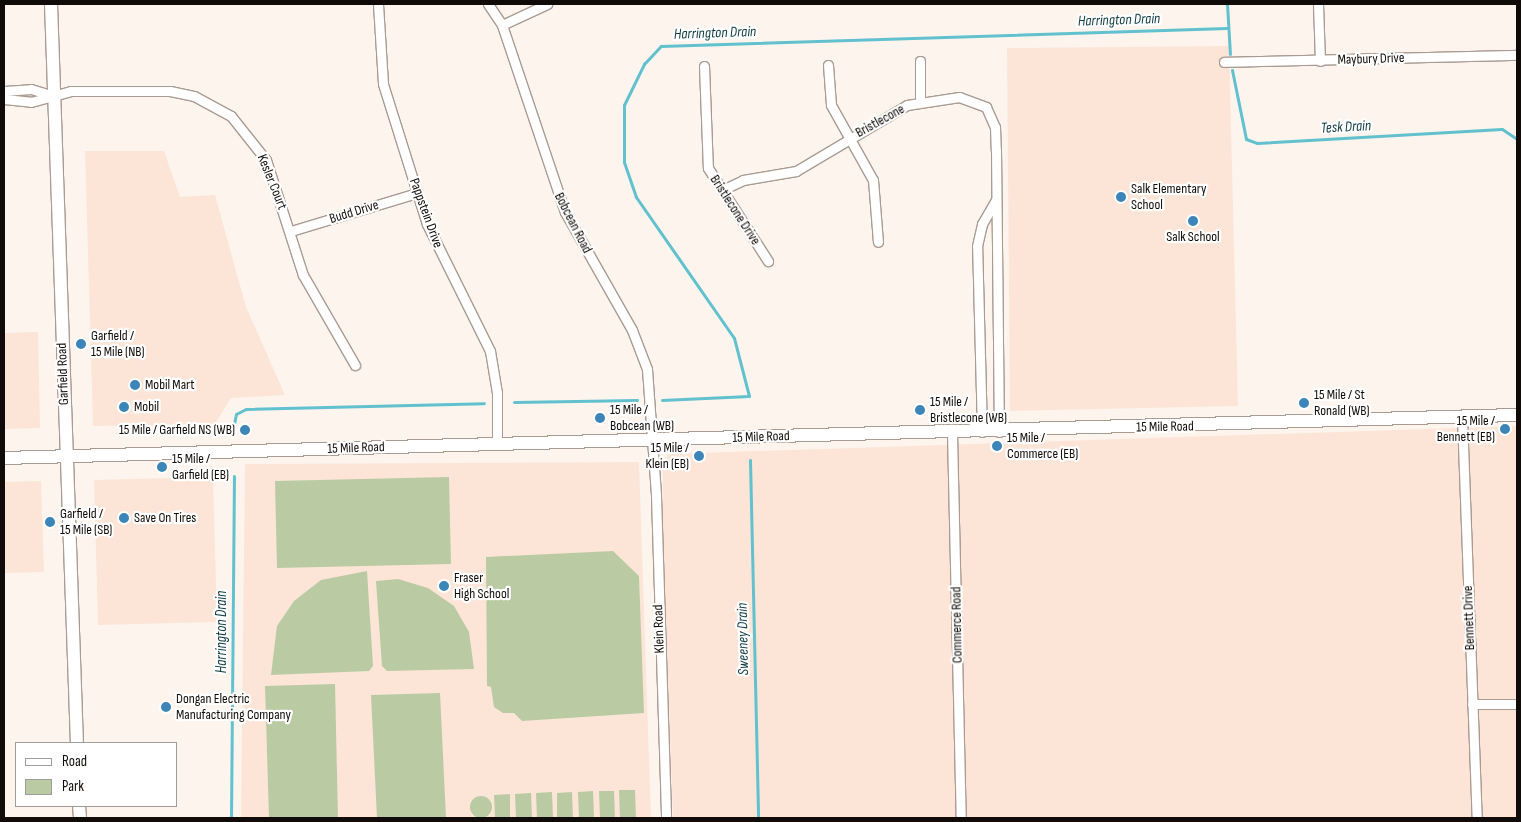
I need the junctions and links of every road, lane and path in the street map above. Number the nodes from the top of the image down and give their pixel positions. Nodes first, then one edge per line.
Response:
1 (51, 4) edge
2 (378, 4) edge
3 (488, 4) edge
4 (547, 4) edge
5 (1318, 4) edge
6 (502, 26) junction
7 (1517, 55) edge
8 (1320, 61) junction
9 (920, 62) dead end
10 (1224, 62) dead end
11 (828, 64) dead end
12 (704, 66) dead end
13 (4, 91) edge
14 (54, 96) junction
15 (4, 99) edge
16 (920, 102) junction
17 (850, 137) junction
18 (722, 190) junction
19 (417, 193) junction
20 (997, 197) junction
21 (291, 231) junction
22 (878, 242) dead end
23 (768, 261) dead end
24 (355, 365) dead end
25 (1517, 414) edge
26 (1462, 417) junction
27 (982, 432) junction
28 (999, 432) junction
29 (952, 433) junction
30 (652, 440) junction
31 (497, 444) junction
32 (67, 455) junction
33 (4, 458) edge
34 (1472, 704) junction
35 (1517, 704) edge
36 (77, 742) edge
37 (666, 818) edge
38 (961, 818) edge
39 (1477, 818) edge

1 - 14 main road, Garfield Road
2 - 19 street, Pappstein Drive
3 - 6 street, Bobcean Road
4 - 6 street
5 - 8 street
6 - 30 street, Bobcean Road
7 - 8 street, Maybury Drive
8 - 10 street, Maybury Drive
9 - 16 street
11 - 17 street
12 - 18 street, Bristlecone Drive
13 - 14 street
14 - 15 street
14 - 21 street, Kesler Court
14 - 32 main road, Garfield Road
16 - 17 street, Bristlecone
16 - 20 street, Bristlecone
17 - 18 street, Bristlecone
17 - 22 street
18 - 23 street, Bristlecone Drive
19 - 21 street, Budd Drive
19 - 31 street, Pappstein Drive
20 - 27 street
20 - 28 street, Bristlecone
21 - 24 street, Kesler Court
25 - 26 main road, 15 Mile Road
26 - 28 main road, 15 Mile Road
26 - 34 street, Bennett Drive
27 - 28 main road, 15 Mile Road
27 - 29 main road, 15 Mile Road
29 - 30 main road, 15 Mile Road
29 - 38 street, Commerce Road
30 - 31 main road, 15 Mile Road
30 - 37 street, Klein Road
31 - 32 main road, 15 Mile Road
32 - 33 main road, 15 Mile Road
32 - 36 main road, Garfield Road
34 - 35 street
34 - 39 street, Bennett Drive

